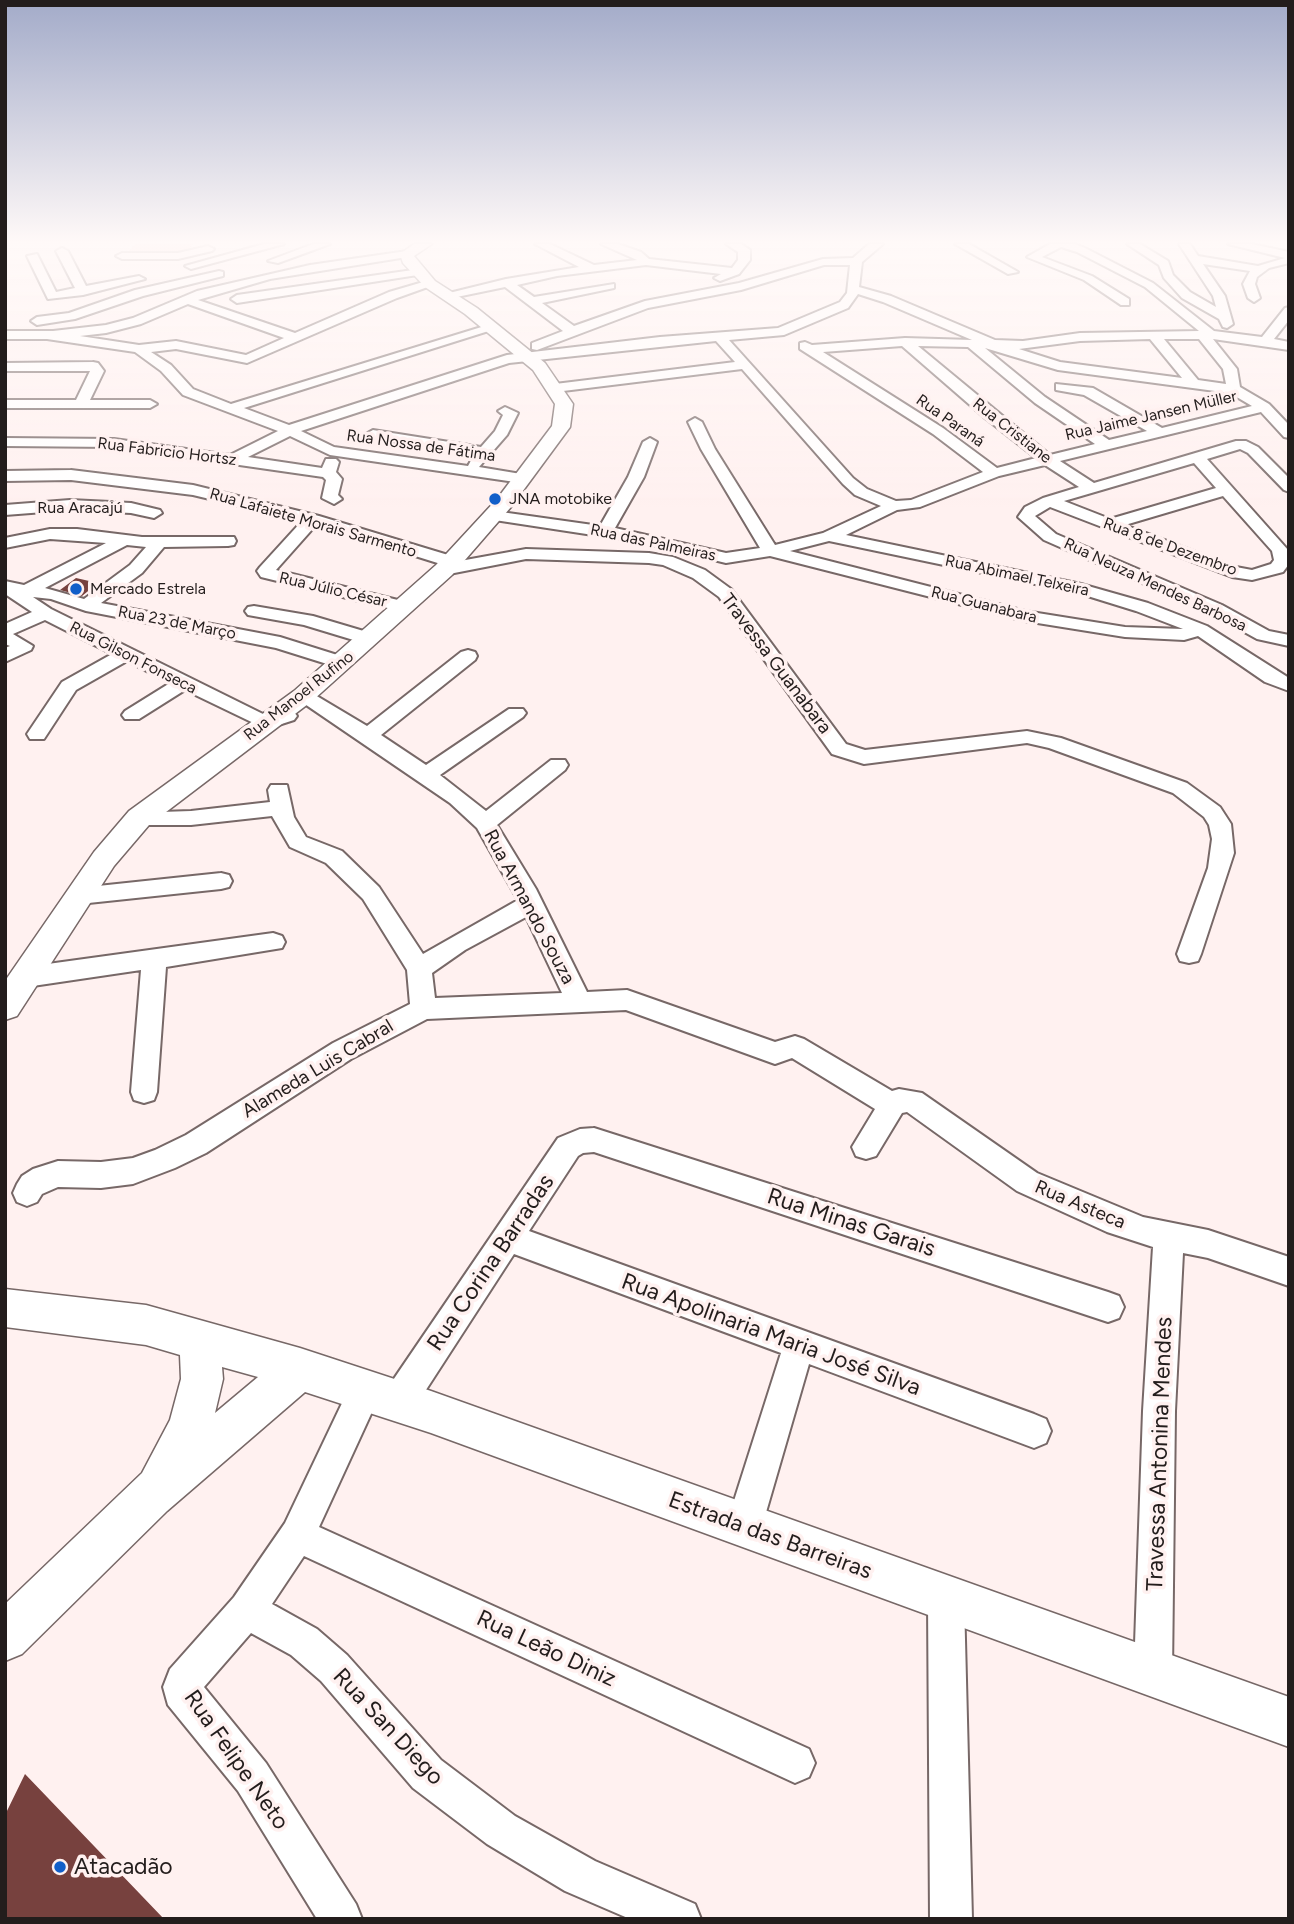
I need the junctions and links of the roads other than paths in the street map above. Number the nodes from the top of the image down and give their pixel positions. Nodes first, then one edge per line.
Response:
1 (110, 334) edge
2 (282, 334) edge
3 (306, 334) edge
4 (473, 334) edge
5 (499, 334) edge
6 (567, 334) edge
7 (650, 334) edge
8 (688, 334) edge
9 (706, 334) edge
10 (753, 334) edge
11 (783, 334) edge
12 (968, 334) edge
13 (1206, 334) joint
14 (1257, 334) edge
15 (1271, 334) edge
16 (5, 335) edge
17 (1154, 335) junction
18 (1289, 335) edge
19 (719, 336) junction
20 (1269, 337) junction
21 (296, 338) junction
22 (1066, 339) junction
23 (654, 342) junction
24 (905, 342) junction
25 (972, 344) junction
26 (992, 344) junction
27 (1117, 345) junction
28 (1289, 346) edge
29 (139, 349) junction
30 (810, 349) junction
31 (522, 353) junction
32 (662, 365) junction
33 (745, 365) junction
34 (5, 367) edge
35 (583, 367) junction
36 (1090, 372) junction
37 (1142, 377) junction
38 (30, 380) edge
39 (551, 382) junction
40 (1193, 383) junction
41 (1061, 387) dead end
42 (1234, 389) junction
43 (81, 403) junction
44 (5, 404) edge
45 (150, 404) dead end
46 (1264, 407) junction
47 (228, 409) junction
48 (505, 411) dead end
49 (695, 422) dead end
50 (288, 430) junction
51 (1158, 432) junction
52 (373, 433) dead end
53 (1289, 434) edge
54 (5, 442) edge
55 (650, 442) dead end
56 (1105, 445) junction
57 (330, 450) junction
58 (485, 452) junction
59 (1046, 459) junction
60 (1199, 459) junction
61 (232, 460) junction
62 (469, 470) junction
63 (328, 473) junction
64 (994, 473) junction
65 (5, 476) edge
66 (522, 478) junction
67 (1289, 487) edge
68 (1091, 488) junction
69 (1226, 490) junction
70 (334, 499) dead end
71 (1049, 501) junction
72 (894, 506) junction
73 (5, 510) edge
74 (154, 513) dead end
75 (494, 516) junction
76 (313, 519) junction
77 (1106, 524) junction
78 (606, 530) junction
79 (829, 536) junction
80 (122, 541) junction
81 (228, 541) dead end
82 (159, 542) junction
83 (5, 543) edge
84 (770, 551) junction
85 (510, 555) junction
86 (455, 559) junction
87 (15, 588) edge
88 (86, 606) junction
89 (404, 607) junction
90 (254, 611) dead end
91 (45, 613) junction
92 (1201, 630) junction
93 (5, 631) edge
94 (5, 637) edge
95 (370, 639) junction
96 (1289, 641) edge
97 (124, 654) junction
98 (5, 656) edge
99 (468, 656) dead end
100 (343, 663) junction
101 (182, 684) junction
102 (1289, 685) edge
103 (311, 701) junction
104 (516, 713) dead end
105 (132, 715) dead end
106 (266, 723) junction
107 (37, 734) dead end
108 (368, 735) junction
109 (558, 765) dead end
110 (426, 775) junction
111 (139, 818) junction
112 (485, 823) junction
113 (221, 881) dead end
114 (79, 896) junction
115 (531, 903) junction
116 (273, 942) dead end
117 (1189, 954) dead end
118 (154, 960) junction
119 (419, 969) junction
120 (26, 977) junction
121 (627, 1000) joint
122 (579, 1002) junction
123 (5, 1007) edge
124 (423, 1009) junction
125 (144, 1092) dead end
126 (892, 1105) junction
127 (594, 1140) joint
128 (866, 1147) dead end
129 (27, 1193) dead end
130 (1169, 1235) junction
131 (509, 1238) junction
132 (1289, 1272) edge
133 (1108, 1307) dead end
134 (5, 1308) edge
135 (195, 1338) junction
136 (799, 1345) junction
137 (300, 1369) junction
138 (382, 1396) junction
139 (1034, 1431) dead end
140 (151, 1495) junction
141 (744, 1526) junction
142 (297, 1535) junction
143 (946, 1600) junction
144 (247, 1610) junction
145 (5, 1637) edge
146 (1153, 1674) junction
147 (1289, 1722) edge
148 (795, 1763) dead end
149 (341, 1919) edge
150 (680, 1919) edge
151 (951, 1919) edge

1 - 38 street
2 - 21 street
3 - 21 street
4 - 47 street
5 - 31 main road
6 - 31 street
7 - 23 street
8 - 23 street
9 - 19 street
10 - 19 street
11 - 30 street, Rua Paraná
12 - 26 street
13 - 17 street
13 - 42 street
14 - 20 street
15 - 20 street
16 - 38 street
17 - 27 street
17 - 40 street
18 - 20 street
19 - 33 street
20 - 28 street
21 - 29 street
22 - 26 street
22 - 27 street
22 - 36 street
23 - 32 street
23 - 35 street
24 - 25 street
24 - 30 street
24 - 59 street, Rua Cristiane
25 - 26 street
25 - 56 street
26 - 36 street
27 - 37 street
29 - 38 street, Rua Nossa de Fátima
29 - 47 street, Rua Nossa de Fátima
30 - 64 street, Rua Paraná
31 - 35 street
31 - 39 main road
31 - 50 street
32 - 33 street
32 - 35 street
33 - 72 street
34 - 38 street
35 - 39 street
36 - 37 street
37 - 40 street
38 - 43 street
38 - 43 street
38 - 44 street
39 - 66 main road, Rua Manoel Rufino
40 - 42 street
41 - 51 street
42 - 46 street
43 - 45 street
46 - 51 street, Rua Jaime Jansen Müller
46 - 53 street
47 - 50 street, Rua Nossa de Fátima
48 - 58 street
49 - 84 street
50 - 57 street, Rua Nossa de Fátima
50 - 61 street
51 - 56 street, Rua Jaime Jansen Müller
52 - 58 street
54 - 61 street, Rua Fabricio Hortsz
55 - 78 street
56 - 59 street, Rua Jaime Jansen Müller
57 - 62 street, Rua Nossa de Fátima
57 - 63 street
58 - 62 street
59 - 64 street, Rua Jaime Jansen Müller
59 - 68 street, Rua Cristiane
60 - 67 street
60 - 68 street
60 - 69 street, Rua 8 de Dezembro
61 - 63 street, Rua Fabricio Hortsz
62 - 66 street, Rua Nossa de Fátima
63 - 70 street
64 - 72 street, Rua Jaime Jansen Müller
65 - 76 street, Rua Lafaiete Morais Sarmento
66 - 75 main road, Rua Manoel Rufino
68 - 71 street
69 - 77 street
69 - 77 street, Rua 8 de Dezembro
71 - 77 street, Rua 8 de Dezembro
71 - 96 street, Rua Neuza Mendes Barbosa
72 - 79 street, Rua das Palmeiras
73 - 74 street, Rua Aracajú
75 - 78 street, Rua das Palmeiras
75 - 86 main road, Rua Manoel Rufino
76 - 86 street, Rua Lafaiete Morais Sarmento
76 - 89 street, Rua Júlio César
78 - 84 street, Rua das Palmeiras
79 - 84 street, Rua das Palmeiras
79 - 92 street, Rua Abimael Telxeira
80 - 82 street
80 - 83 street
80 - 87 street
81 - 82 street
82 - 88 street
84 - 92 street, Rua Guanabara
85 - 86 street, Travessa Guanabara
85 - 86 street, Travessa Guanabara
85 - 117 street, Travessa Guanabara
86 - 89 main road, Rua Manoel Rufino
87 - 88 street, Rua 23 de Março
87 - 91 street, Rua Gilson Fonseca
88 - 100 street, Rua 23 de Março
89 - 95 main road, Rua Manoel Rufino
90 - 95 street
91 - 93 street
91 - 97 street, Rua Gilson Fonseca
92 - 102 street, Rua Abimael Telxeira
94 - 98 street
95 - 100 main road, Rua Manoel Rufino
97 - 101 street, Rua Gilson Fonseca
97 - 107 street
99 - 108 street
100 - 103 main road, Rua Manoel Rufino
101 - 105 street
101 - 106 street, Rua Gilson Fonseca
103 - 106 main road, Rua Manoel Rufino
103 - 108 street, Rua Armando Souza
104 - 110 street
106 - 111 main road, Rua Manoel Rufino
108 - 110 street, Rua Armando Souza
109 - 112 street
110 - 112 street, Rua Armando Souza
111 - 114 main road, Rua Manoel Rufino
111 - 119 street
112 - 115 street, Rua Armando Souza
113 - 114 street
114 - 120 main road, Rua Manoel Rufino
115 - 119 street
115 - 122 street, Rua Armando Souza
116 - 118 street
118 - 120 street
118 - 125 street
119 - 124 street
120 - 123 main road, Rua Manoel Rufino
121 - 122 street, Alameda Luis Cabral
121 - 126 street, Rua Asteca
122 - 124 street, Alameda Luis Cabral
124 - 129 street, Alameda Luis Cabral
126 - 128 street
126 - 130 street, Rua Asteca
127 - 131 street, Rua Corina Barradas
127 - 133 street, Rua Minas Garais
130 - 132 street, Rua Asteca
130 - 146 street, Travessa Antonina Mendes
131 - 136 street, Rua Apolinaria Maria José Silva
131 - 138 street, Rua Corina Barradas
134 - 135 main road
135 - 137 main road, Estrada das Barreiras
135 - 140 main road
136 - 139 street, Rua Apolinaria Maria José Silva
136 - 141 street
137 - 138 main road, Estrada das Barreiras
137 - 140 main road
138 - 141 main road, Estrada das Barreiras
138 - 142 street, Rua Felipe Neto
140 - 145 main road
141 - 143 main road, Estrada das Barreiras
142 - 144 street, Rua Felipe Neto
142 - 148 street, Rua Leão Diniz
143 - 146 main road, Estrada das Barreiras
143 - 151 street
144 - 149 street, Rua Felipe Neto
144 - 150 street, Rua San Diego
146 - 147 main road, Estrada das Barreiras

